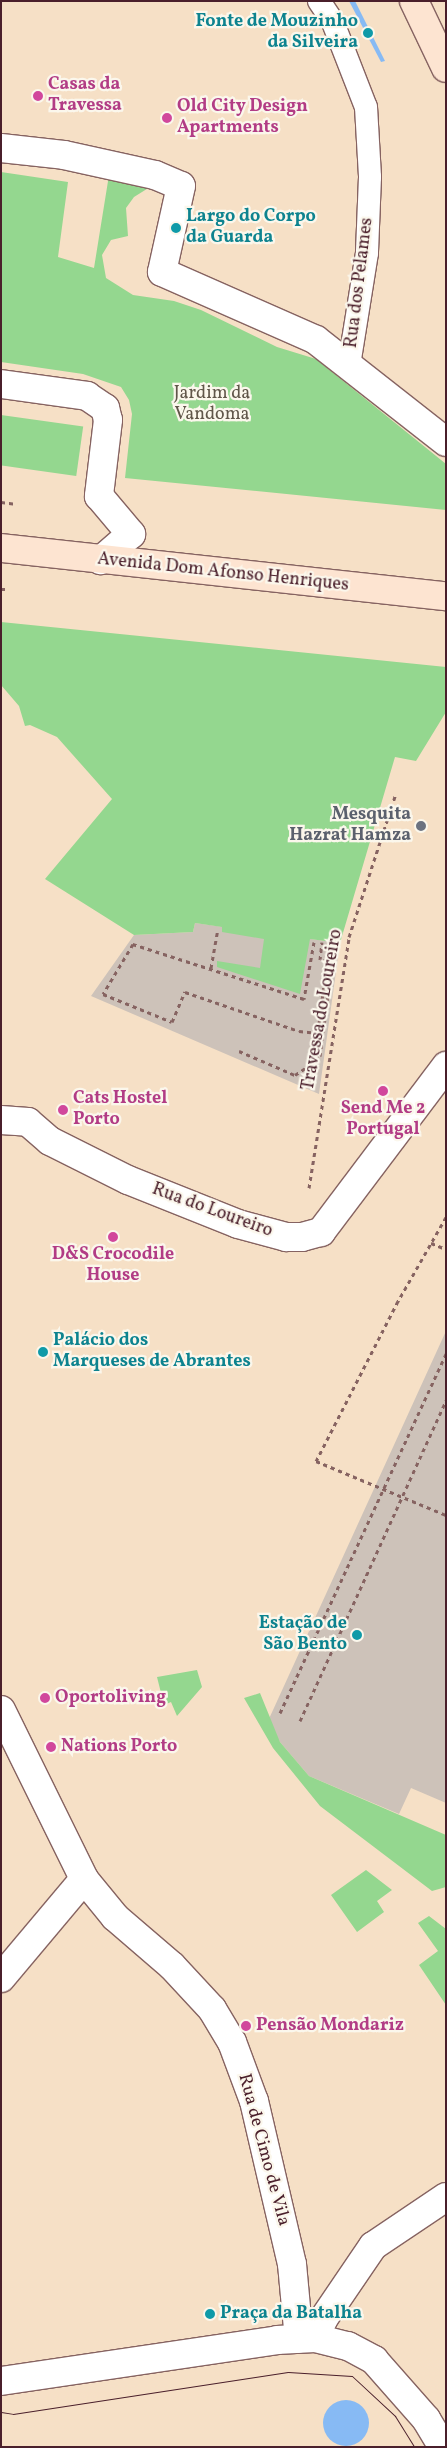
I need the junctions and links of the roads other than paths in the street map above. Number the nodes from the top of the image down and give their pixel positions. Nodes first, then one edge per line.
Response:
1 (319, 1) edge
2 (414, 1) edge
3 (446, 68) edge
4 (1, 148) edge
5 (349, 365) junction
6 (1, 384) edge
7 (446, 442) edge
8 (1, 548) edge
9 (102, 560) junction
10 (446, 596) edge
11 (446, 1066) edge
12 (1, 1120) edge
13 (1, 1710) edge
14 (84, 1879) junction
15 (1, 1978) edge
16 (446, 2197) edge
17 (307, 2338) junction
18 (1, 2381) edge
19 (442, 2447) edge

1 - 5 lane, Rua dos Pelames
2 - 3 main road
4 - 5 street
5 - 7 street
6 - 9 street
8 - 9 main road, Avenida Dom Afonso Henriques
9 - 10 main road, Avenida Dom Afonso Henriques
11 - 12 street, Rua do Loureiro
13 - 14 street, Rua de Cimo de Vila
14 - 15 street
14 - 17 street, Rua de Cimo de Vila
16 - 17 street
17 - 18 street
17 - 19 street

